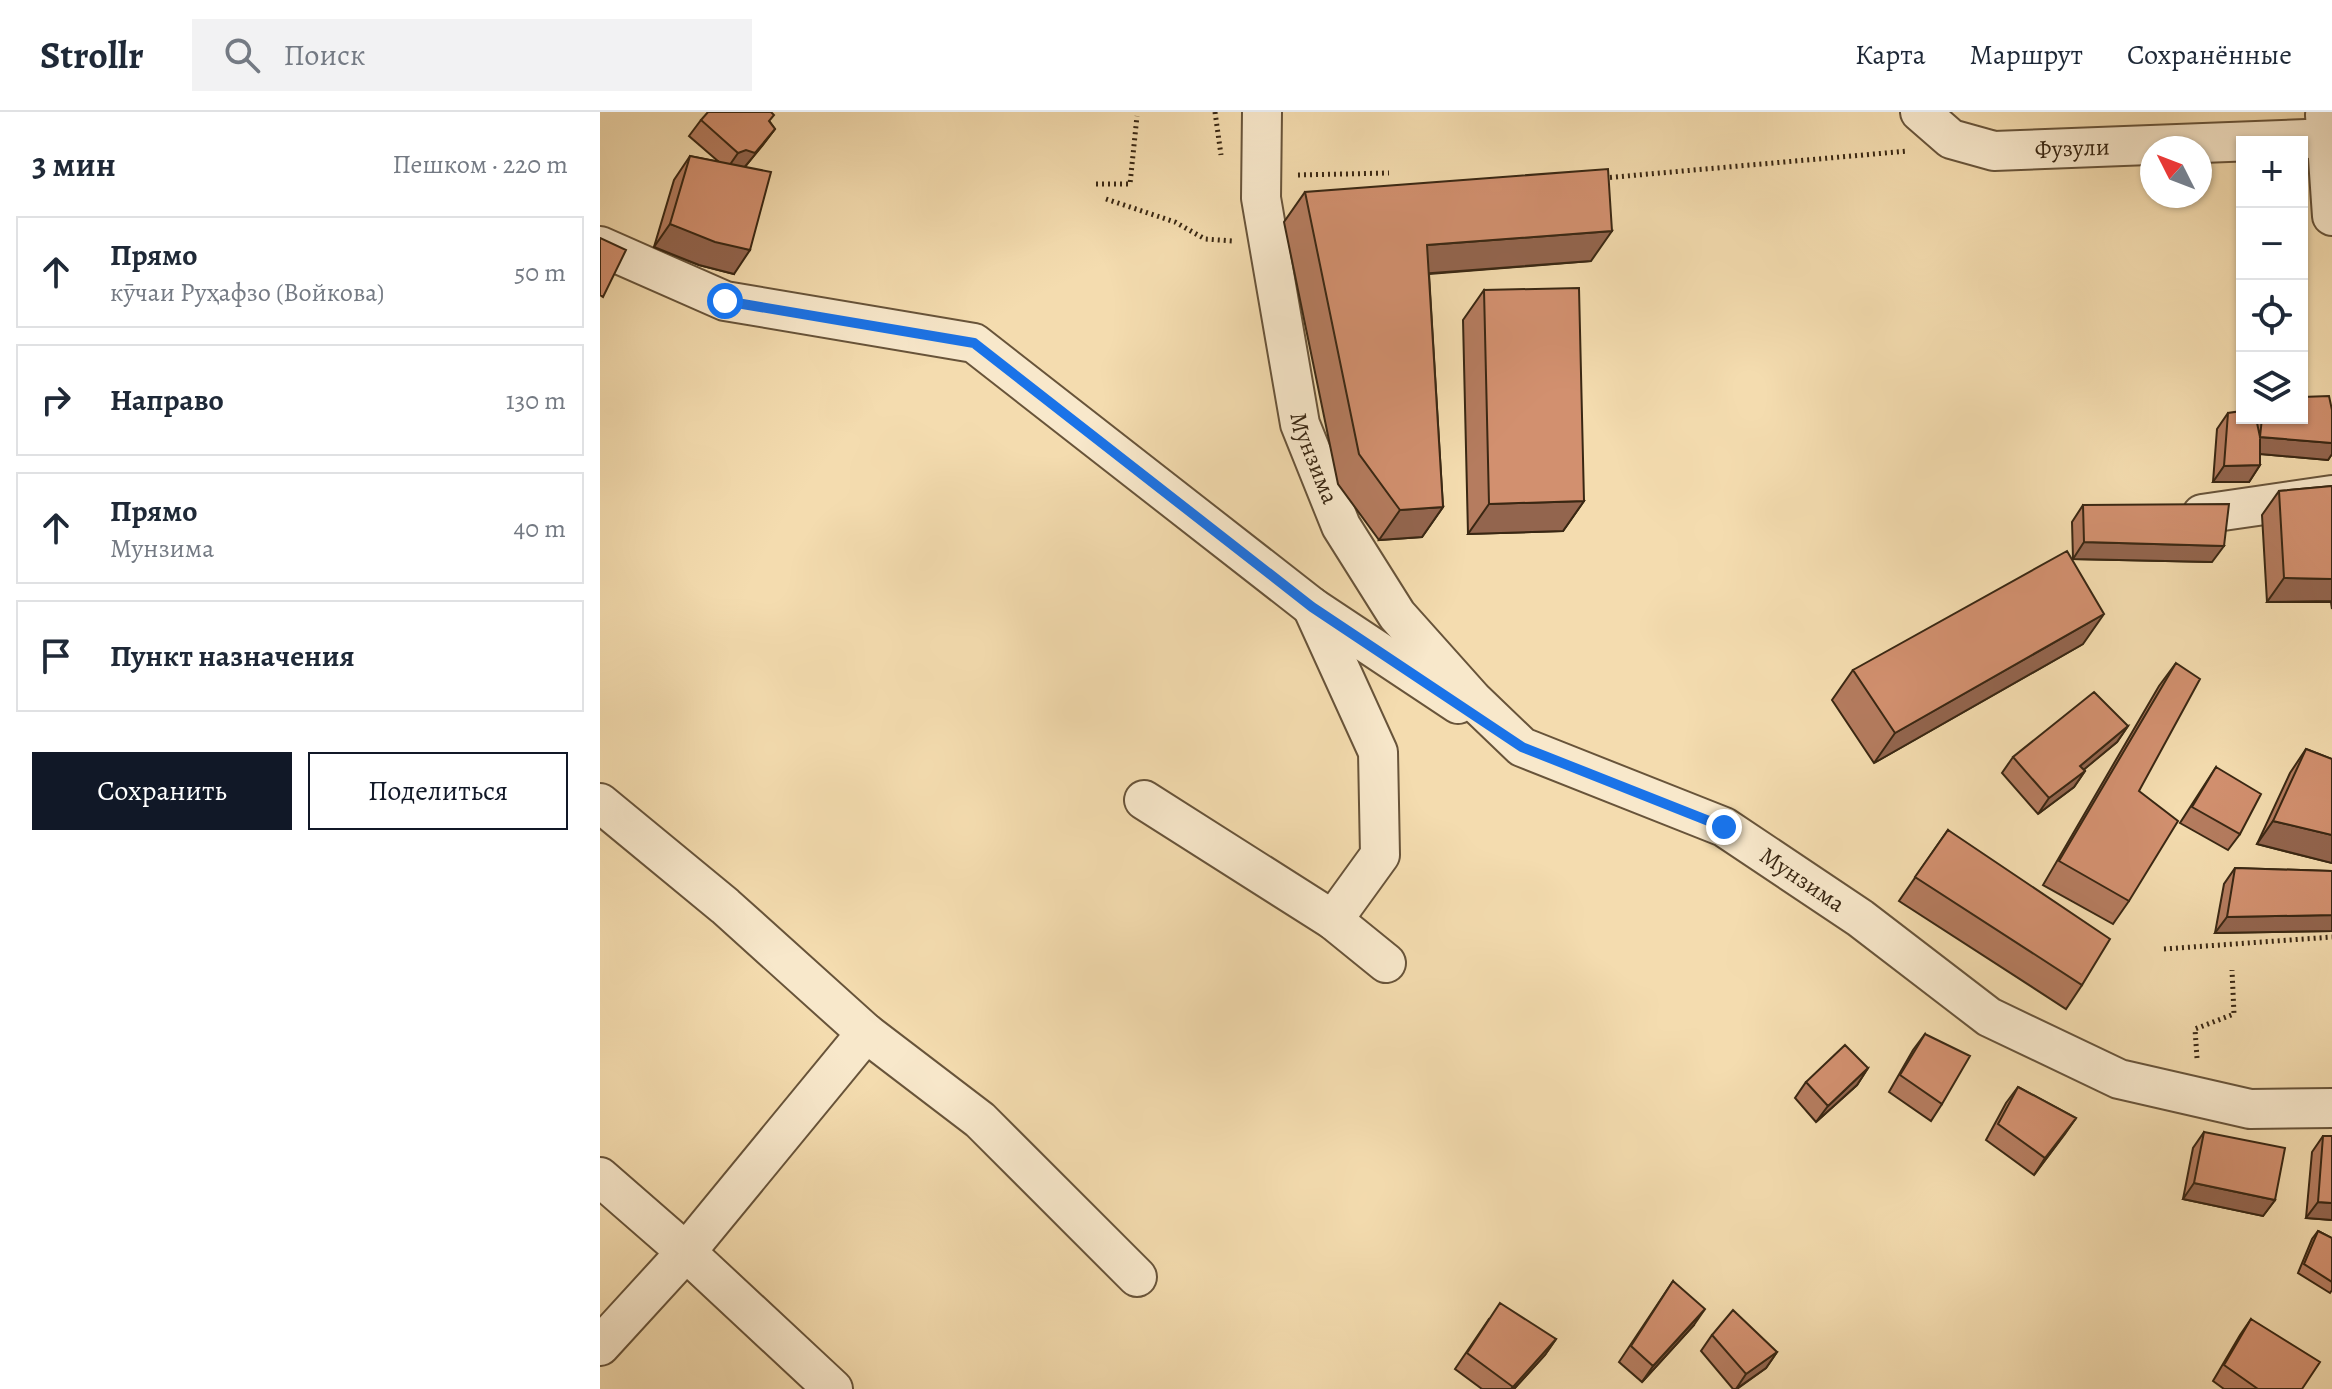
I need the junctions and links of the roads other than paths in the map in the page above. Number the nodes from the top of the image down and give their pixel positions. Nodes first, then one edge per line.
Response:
1 (1262, 112) edge
2 (1920, 112) edge
3 (2328, 129) edge
4 (2332, 216) edge
5 (600, 246) edge
6 (2332, 495) edge
7 (2202, 514) edge
8 (1312, 607) junction
9 (1522, 747) junction
10 (1144, 800) dead end
11 (600, 803) edge
12 (1333, 920) junction
13 (1386, 963) dead end
14 (866, 1033) junction
15 (2332, 1108) edge
16 (600, 1177) edge
17 (686, 1252) junction
18 (1137, 1277) dead end
19 (600, 1346) edge
20 (833, 1389) edge

1 - 9 street, Мунзима
2 - 3 street, Фузули
3 - 4 street
5 - 8 street
6 - 7 street
8 - 9 street
8 - 12 street
9 - 15 street, Мунзима
10 - 12 street
11 - 14 street
12 - 13 street
14 - 17 street
14 - 18 street
16 - 17 street
17 - 19 street
17 - 20 street

